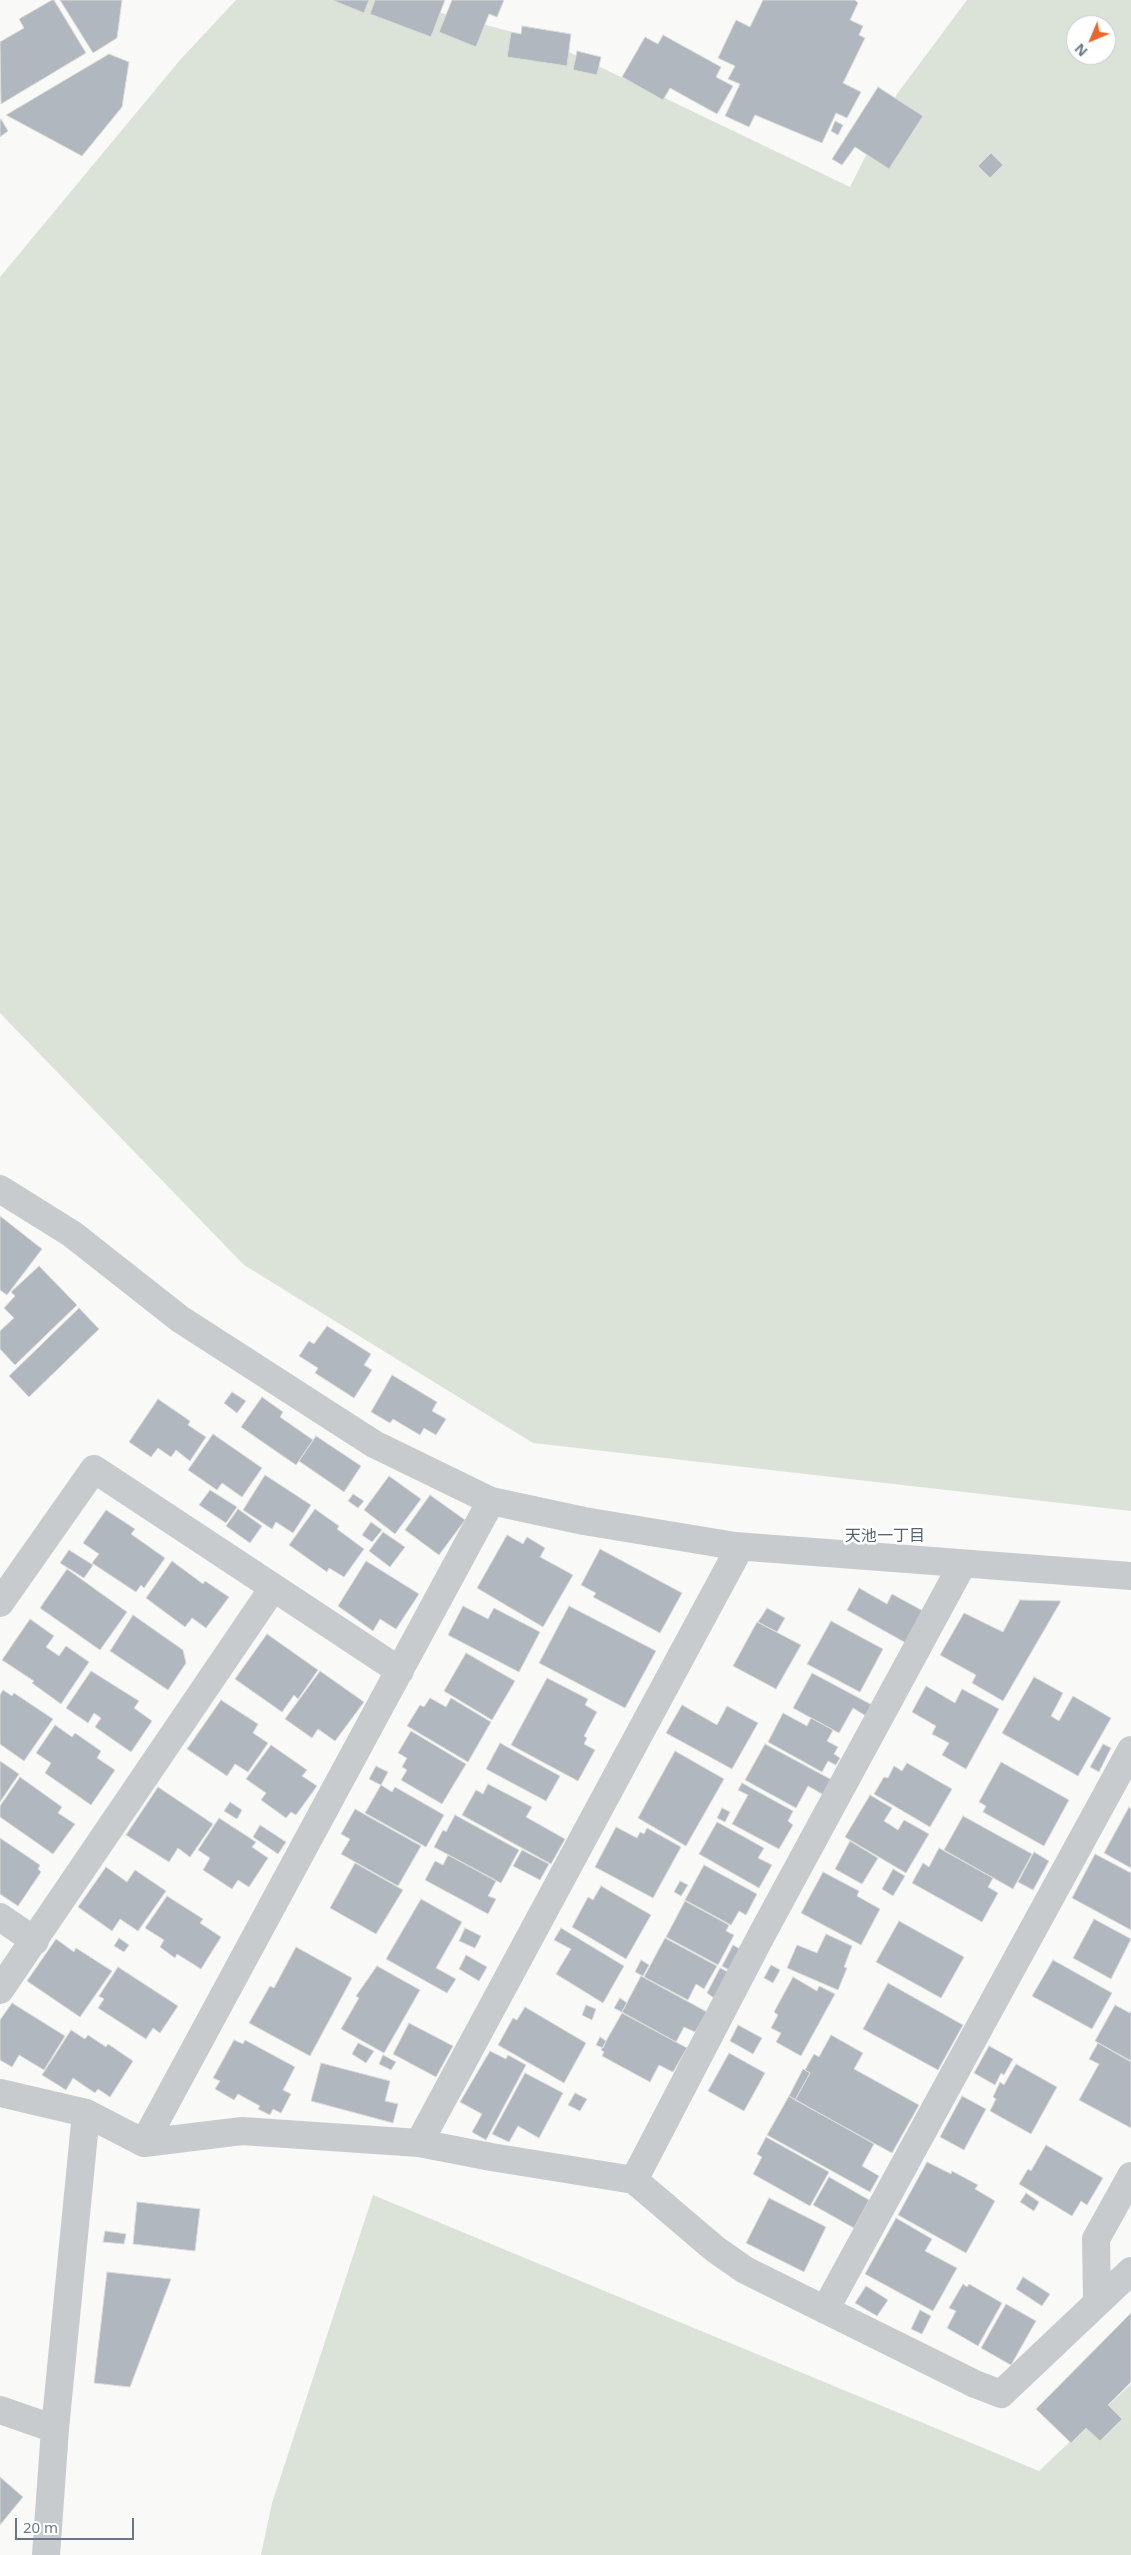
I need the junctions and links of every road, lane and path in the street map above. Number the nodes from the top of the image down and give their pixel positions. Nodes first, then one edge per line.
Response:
1 (0, 1189) edge
2 (491, 1501) junction
3 (740, 1547) junction
4 (962, 1565) junction
5 (1131, 1576) edge
6 (273, 1588) junction
7 (0, 1603) edge
8 (400, 1671) junction
9 (1131, 1750) edge
10 (0, 1917) edge
11 (35, 1941) junction
12 (0, 1990) edge
13 (0, 2093) edge
14 (86, 2113) junction
15 (419, 2142) junction
16 (144, 2143) junction
17 (1131, 2176) edge
18 (634, 2180) junction
19 (1131, 2271) edge
20 (1097, 2301) junction
21 (825, 2310) junction
22 (0, 2410) edge
23 (55, 2429) junction
24 (46, 2555) edge

1 - 2 street
2 - 3 street
2 - 8 street
3 - 4 street
3 - 15 street
4 - 5 street
4 - 18 street
6 - 7 street
6 - 8 street
6 - 11 street
8 - 16 street
9 - 21 street
10 - 11 street
11 - 12 street
13 - 14 street
14 - 16 street
14 - 23 street
15 - 16 street
15 - 18 street
17 - 20 street
18 - 21 street
19 - 20 street
20 - 21 street
22 - 23 street
23 - 24 street

